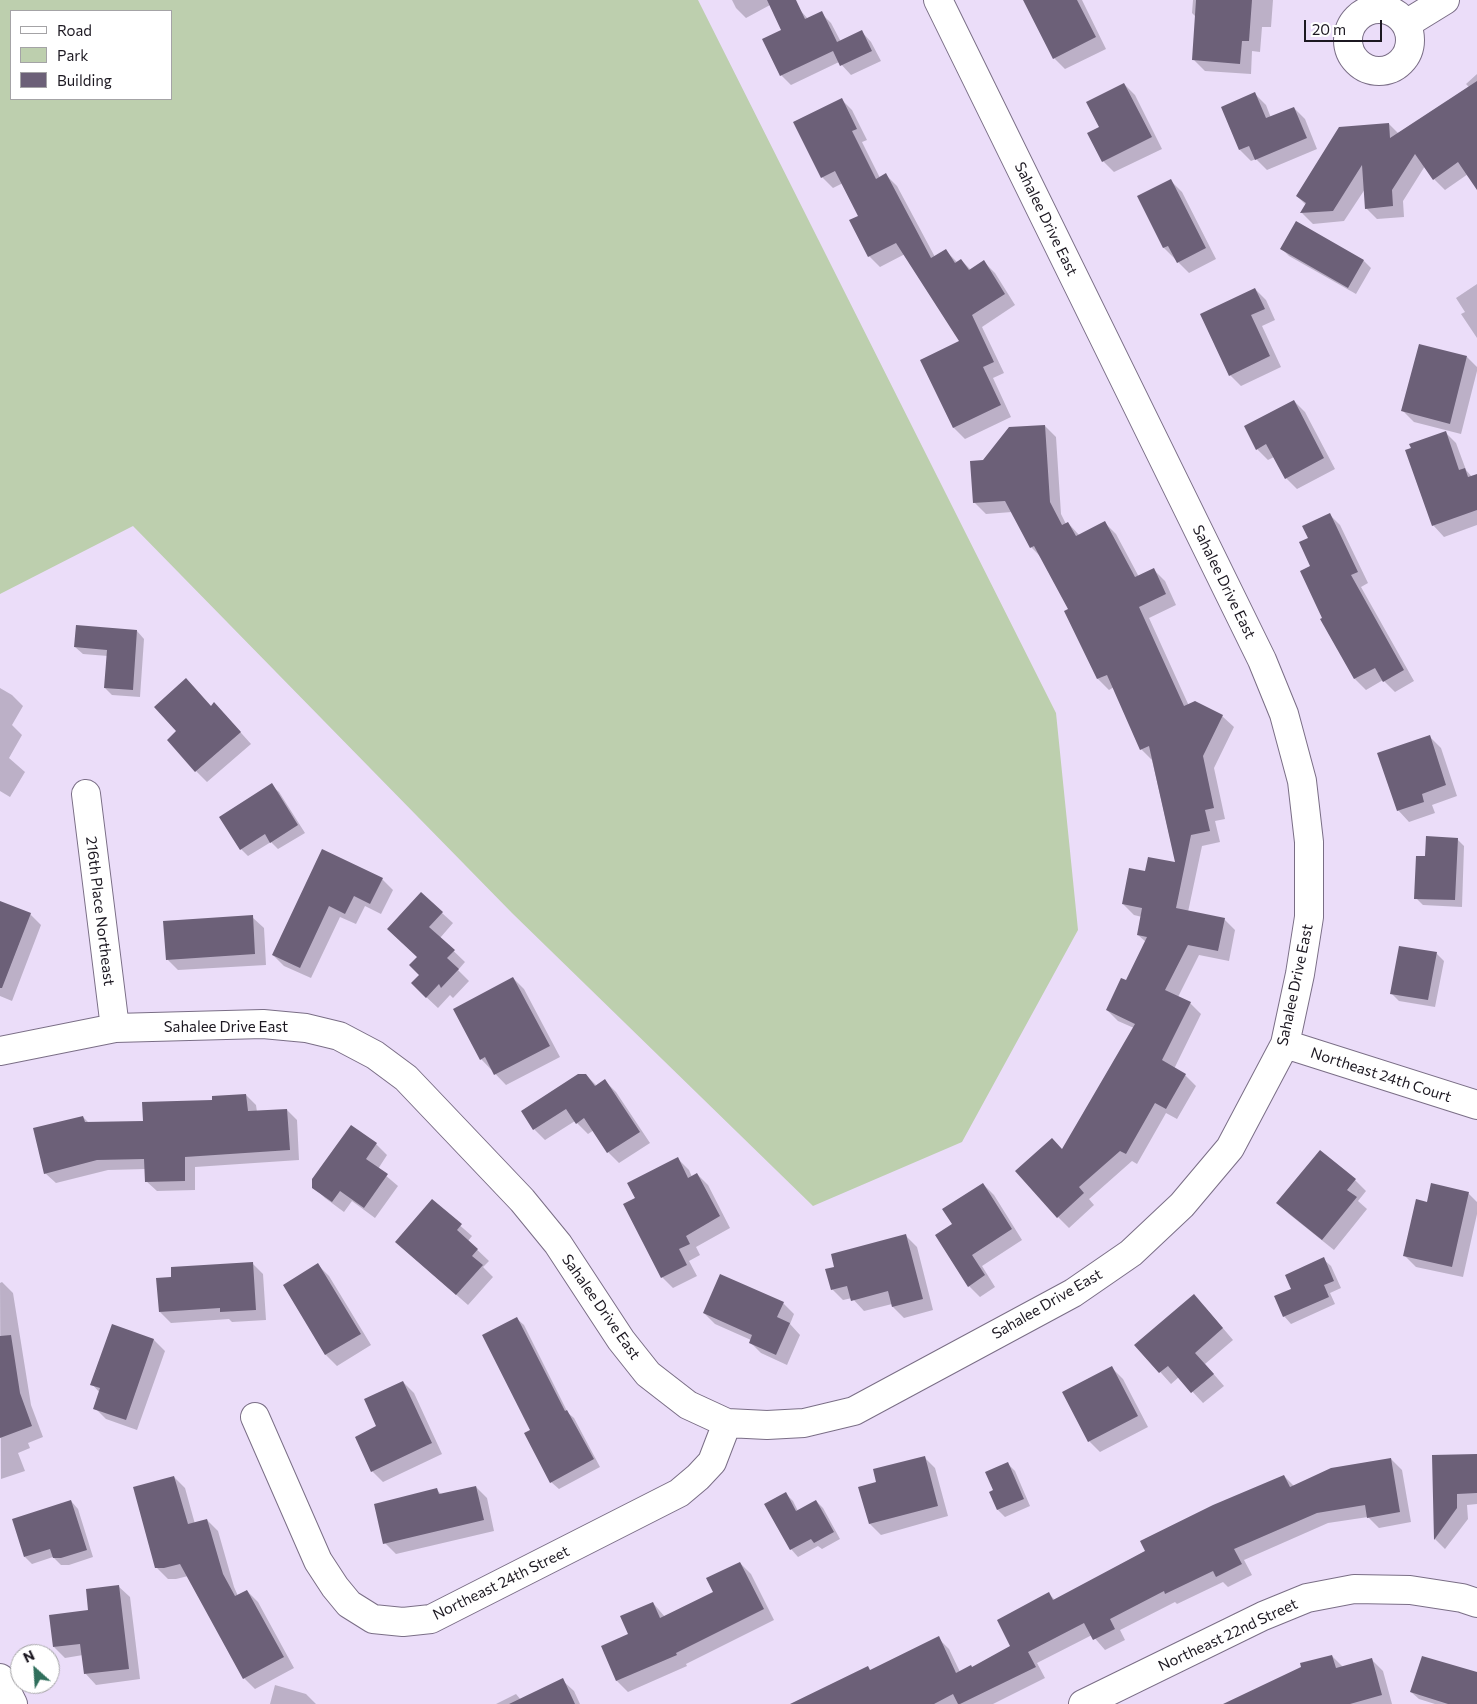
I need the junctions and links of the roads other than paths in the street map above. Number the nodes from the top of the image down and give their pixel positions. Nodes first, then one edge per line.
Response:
1 (938, 0) edge
2 (1445, 0) edge
3 (1406, 24) dead end
4 (86, 794) dead end
5 (114, 1028) junction
6 (1285, 1044) junction
7 (0, 1051) edge
8 (1477, 1105) edge
9 (255, 1417) dead end
10 (727, 1424) junction
11 (1477, 1603) edge
12 (0, 1678) edge
13 (13, 1704) edge
14 (1083, 1704) edge

1 - 6 street, Sahalee Drive East
2 - 3 street
4 - 5 street, 216th Place Northeast
5 - 7 street, Sahalee Drive East
5 - 10 street, Sahalee Drive East
6 - 8 street, Northeast 24th Court
6 - 10 street, Sahalee Drive East
9 - 10 street, Northeast 24th Street
11 - 14 street, Northeast 22nd Street
12 - 13 street

